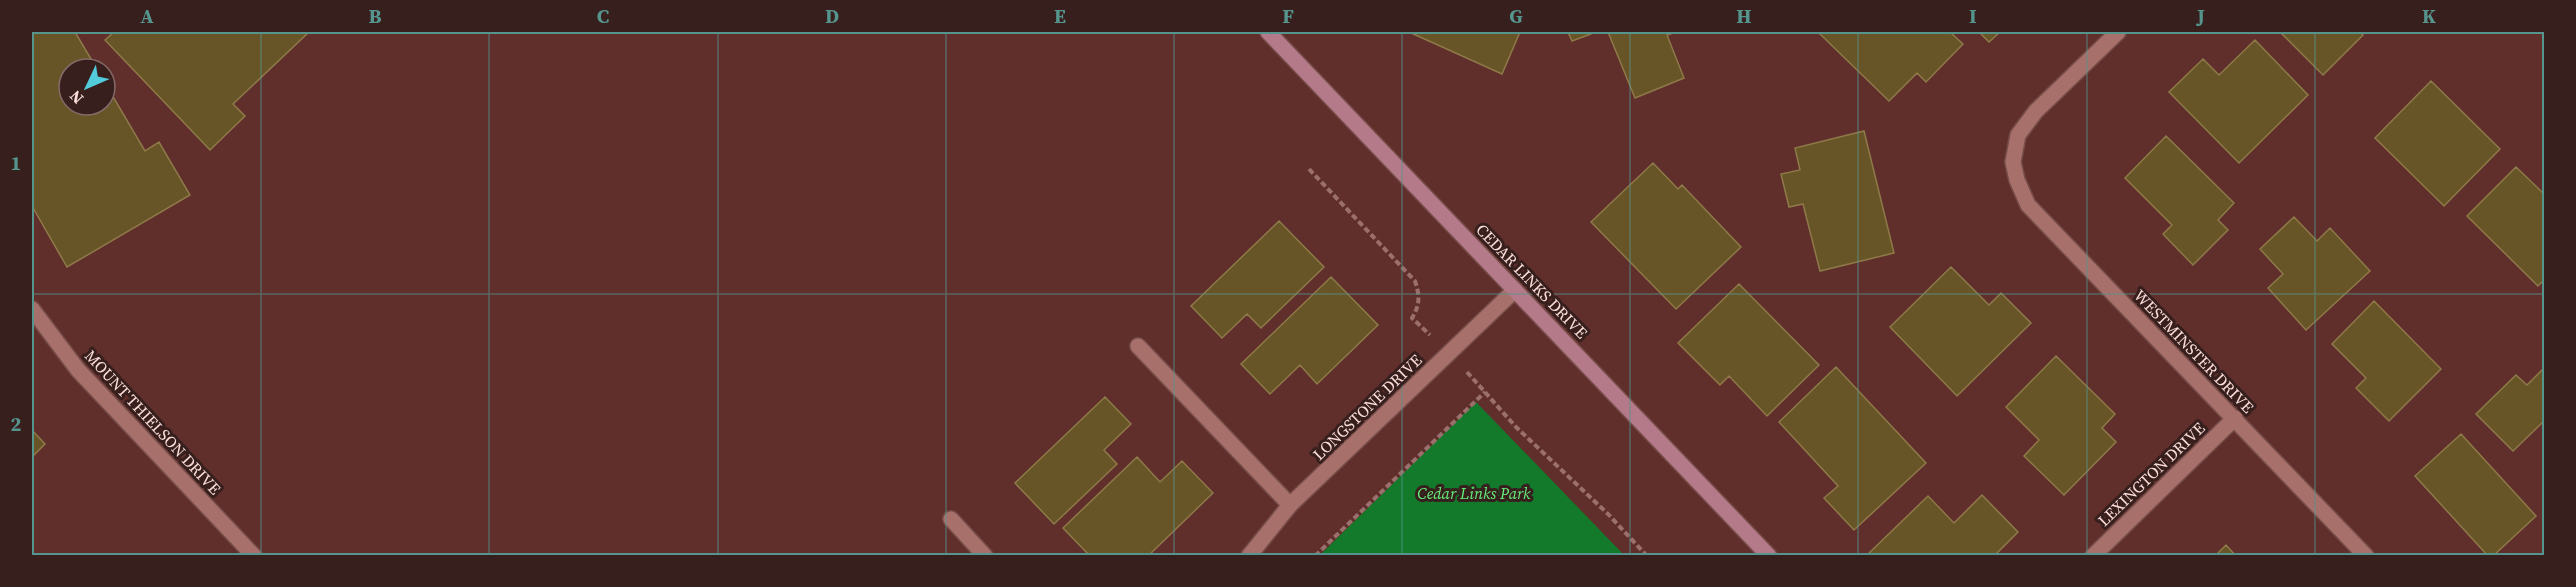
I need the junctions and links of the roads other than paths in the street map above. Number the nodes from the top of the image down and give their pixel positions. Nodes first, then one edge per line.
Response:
1 (1268, 32) edge
2 (2118, 32) edge
3 (1515, 290) junction
4 (32, 309) edge
5 (1138, 346) dead end
6 (2235, 418) junction
7 (1290, 505) junction
8 (951, 519) dead end
9 (254, 555) edge
10 (985, 555) edge
11 (1249, 555) edge
12 (1769, 555) edge
13 (2093, 555) edge
14 (2366, 555) edge

1 - 3 street, CEDAR LINKS DRIVE
2 - 6 street, WESTMINSTER DRIVE
3 - 7 street, LONGSTONE DRIVE
3 - 12 street, CEDAR LINKS DRIVE
4 - 9 street, MOUNT THIELSON DRIVE
5 - 7 street
6 - 13 street, LEXINGTON DRIVE
6 - 14 street, WESTMINSTER DRIVE
7 - 11 street, LONGSTONE DRIVE
8 - 10 street

